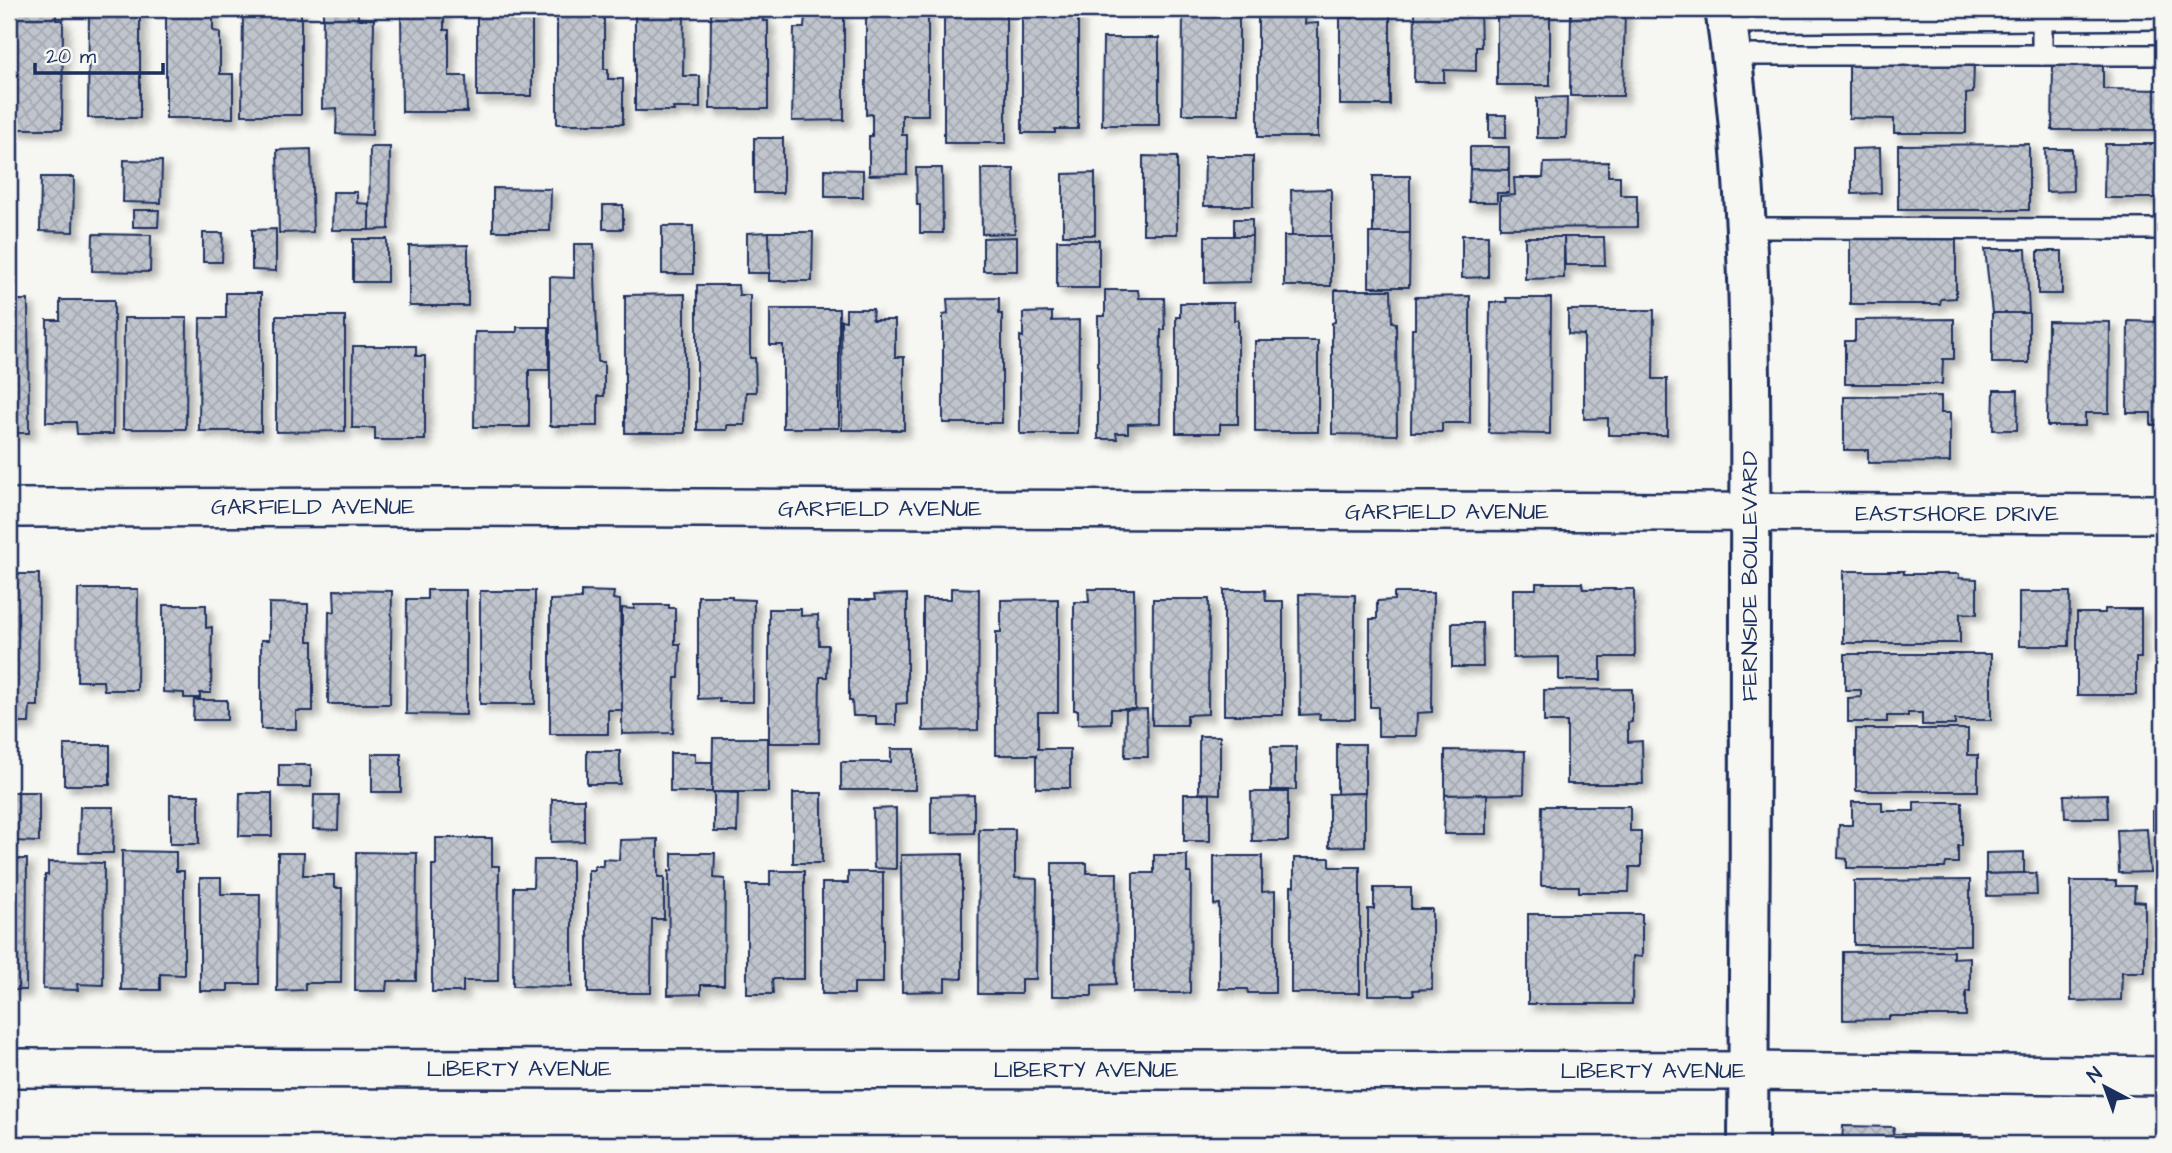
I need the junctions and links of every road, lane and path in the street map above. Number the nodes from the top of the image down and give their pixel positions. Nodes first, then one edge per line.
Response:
1 (2163, 19) edge
2 (2042, 20) junction
3 (1727, 29) edge
4 (2042, 55) junction
5 (2163, 55) edge
6 (1746, 228) junction
7 (2163, 229) edge
8 (9, 508) edge
9 (1751, 513) junction
10 (2163, 514) edge
11 (9, 1068) edge
12 (1749, 1071) junction
13 (2163, 1076) edge
14 (1748, 1144) edge

1 - 2 lane
2 - 3 lane
2 - 4 lane
3 - 4 lane
3 - 6 main road, FERNSIDE BOULEVARD
4 - 5 lane
6 - 7 lane
6 - 9 main road, FERNSIDE BOULEVARD
8 - 9 street, GARFIELD AVENUE
9 - 10 street, EASTSHORE DRIVE
9 - 12 main road, FERNSIDE BOULEVARD
11 - 12 street, LIBERTY AVENUE
12 - 13 street, LIBERTY AVENUE
12 - 14 main road, FERNSIDE BOULEVARD

